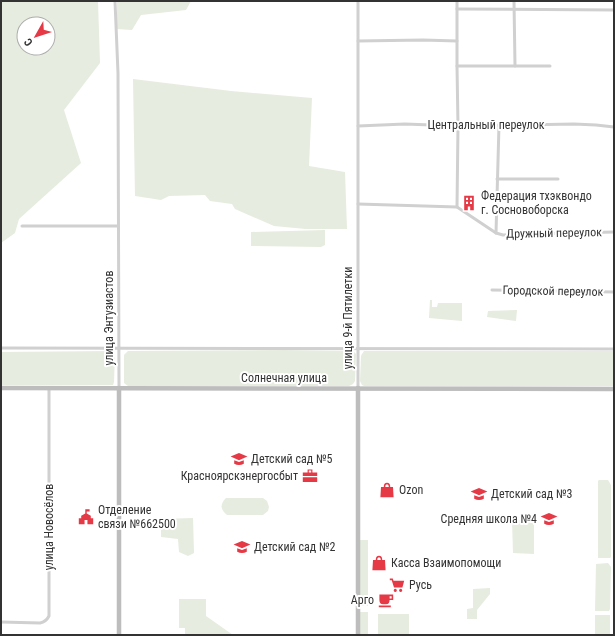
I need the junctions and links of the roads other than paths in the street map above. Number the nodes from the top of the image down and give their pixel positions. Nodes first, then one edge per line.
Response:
1 (115, 1) edge
2 (358, 1) edge
3 (456, 1) edge
4 (514, 1) edge
5 (457, 9) junction
6 (514, 9) junction
7 (614, 10) edge
8 (358, 41) junction
9 (457, 41) junction
10 (457, 66) junction
11 (515, 66) junction
12 (550, 66) dead end
13 (499, 125) junction
14 (358, 126) junction
15 (458, 126) junction
16 (614, 127) edge
17 (497, 179) junction
18 (558, 179) dead end
19 (358, 204) junction
20 (457, 207) junction
21 (22, 226) dead end
22 (118, 226) junction
23 (614, 232) edge
24 (496, 233) junction
25 (492, 290) dead end
26 (614, 292) edge
27 (1, 348) edge
28 (119, 348) junction
29 (358, 349) junction
30 (614, 349) edge
31 (1, 388) edge
32 (49, 388) junction
33 (119, 388) junction
34 (358, 388) junction
35 (614, 389) edge
36 (1, 622) edge
37 (119, 635) edge
38 (358, 635) edge

1 - 22 street, улица Энтузиастов
2 - 8 street, улица 9-й Пятилетки
3 - 5 street
4 - 6 street
5 - 6 street
5 - 9 street
6 - 7 street
6 - 11 street
8 - 9 street
8 - 14 street, улица 9-й Пятилетки
9 - 10 street
10 - 11 street
10 - 15 street
11 - 12 street
13 - 15 street, Центральный переулок
13 - 16 street, Центральный переулок
13 - 17 street
14 - 15 street, Центральный переулок
14 - 19 street, улица 9-й Пятилетки
15 - 20 street
17 - 18 street
17 - 24 street
19 - 20 street
19 - 29 street, улица 9-й Пятилетки
20 - 24 street, Дружный переулок
21 - 22 street
22 - 28 street, улица Энтузиастов
23 - 24 street, Дружный переулок
25 - 26 street, Городской переулок
27 - 28 street
28 - 29 street
28 - 33 street, улица Энтузиастов
29 - 30 street
29 - 34 street, улица 9-й Пятилетки
31 - 32 street, Солнечная улица
32 - 33 street, Солнечная улица
32 - 36 street, улица Новосёлов
33 - 34 street, Солнечная улица
33 - 37 street, улица Энтузиастов
34 - 35 street, Солнечная улица
34 - 38 street, улица 9-й Пятилетки

